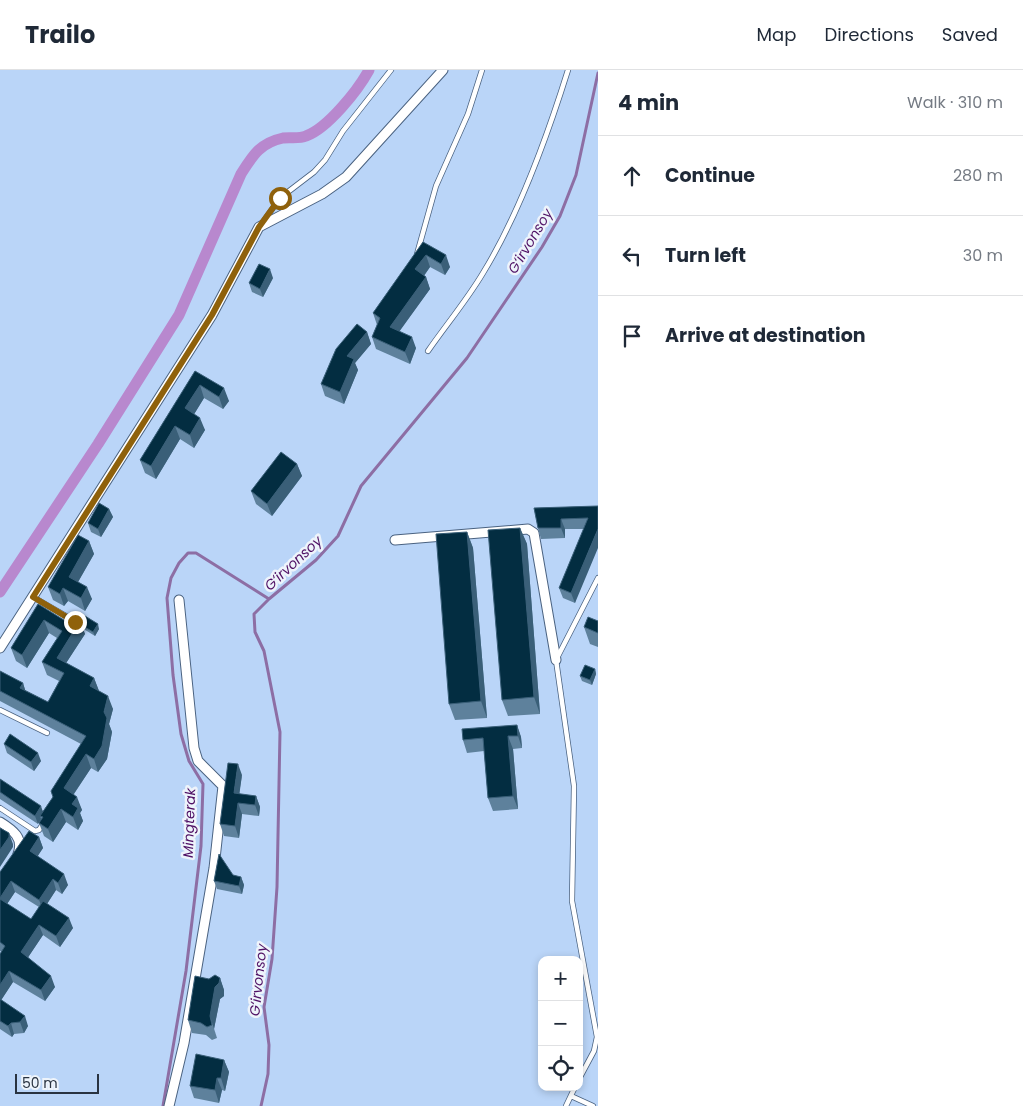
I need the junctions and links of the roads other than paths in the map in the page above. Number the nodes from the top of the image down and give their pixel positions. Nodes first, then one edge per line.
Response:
1 (391, 70) edge
2 (443, 70) edge
3 (482, 70) edge
4 (568, 70) edge
5 (259, 227) junction
6 (416, 256) edge
7 (428, 351) dead end
8 (395, 540) dead end
9 (598, 578) edge
10 (33, 597) junction
11 (178, 600) dead end
12 (75, 622) edge
13 (0, 648) edge
14 (556, 660) junction
15 (0, 710) edge
16 (47, 733) dead end
17 (0, 808) edge
18 (49, 816) edge
19 (0, 822) edge
20 (11, 863) edge
21 (583, 1072) edge
22 (573, 1091) edge
23 (571, 1096) junction
24 (169, 1106) edge
25 (566, 1106) edge
26 (593, 1106) edge

1 - 5 lane
2 - 5 street
3 - 6 lane
4 - 7 lane
5 - 10 street
8 - 14 street
9 - 14 lane
10 - 12 lane
10 - 13 street
11 - 24 street
14 - 21 lane
15 - 16 lane
17 - 18 lane
19 - 20 street
22 - 23 lane
23 - 25 lane
23 - 26 lane

